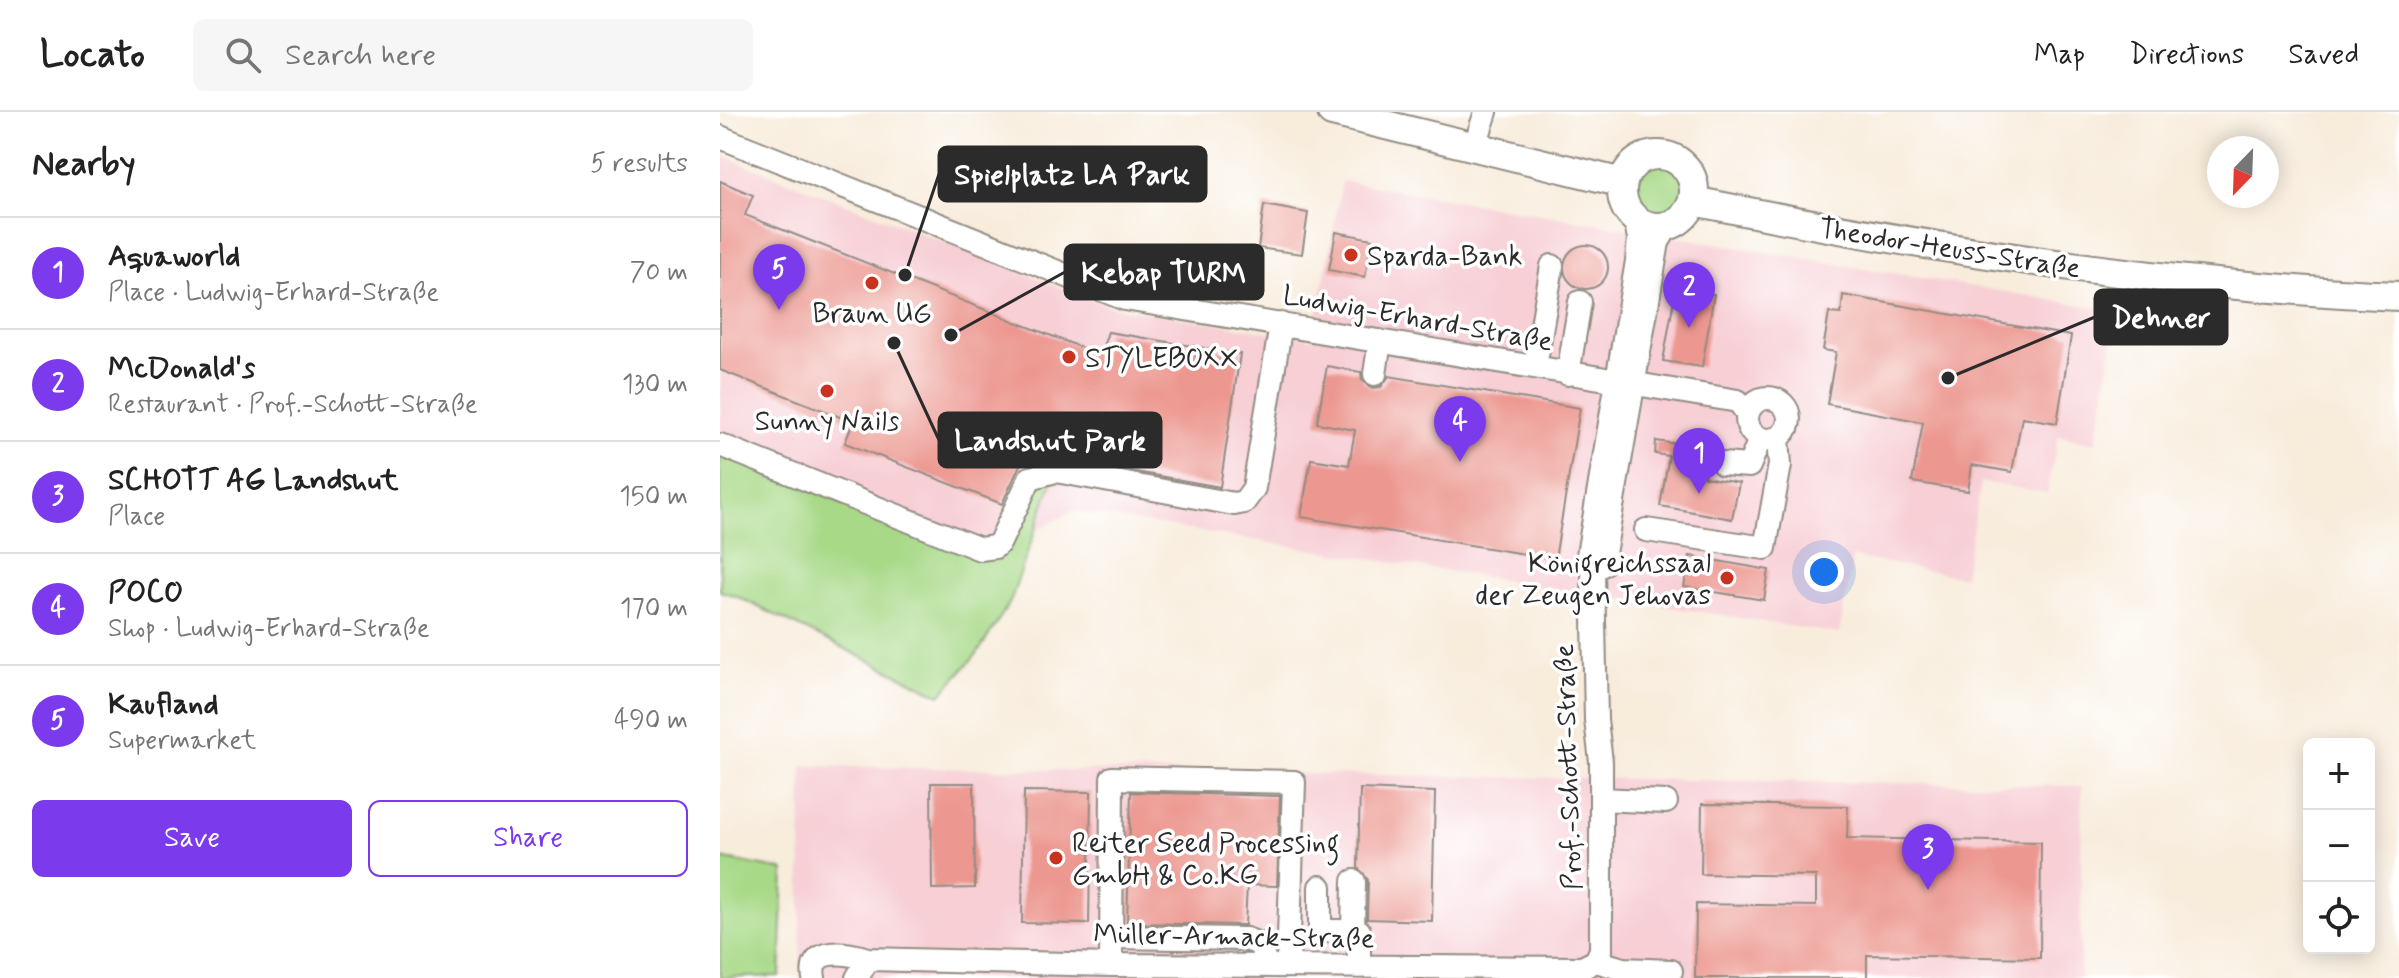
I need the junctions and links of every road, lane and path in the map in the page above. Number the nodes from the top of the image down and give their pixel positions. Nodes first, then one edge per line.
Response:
1 (1332, 112) edge
2 (1486, 112) edge
3 (720, 137) edge
4 (1474, 148) junction
5 (1623, 183) junction
6 (1693, 201) junction
7 (1635, 219) junction
8 (1668, 226) junction
9 (1552, 266) dead end
10 (2399, 296) edge
11 (1580, 302) dead end
12 (1281, 324) junction
13 (1380, 341) junction
14 (1535, 367) junction
15 (1375, 374) dead end
16 (1568, 374) junction
17 (1625, 383) junction
18 (1747, 413) junction
19 (1769, 438) junction
20 (720, 445) edge
21 (1723, 464) dead end
22 (1646, 530) dead end
23 (1601, 799) junction
24 (1666, 802) dead end
25 (1354, 881) dead end
26 (1320, 887) dead end
27 (1353, 931) junction
28 (1112, 937) junction
29 (1596, 961) junction
30 (1111, 965) junction
31 (1264, 966) junction
32 (1288, 966) junction
33 (1359, 967) junction
34 (863, 968) edge
35 (1671, 971) dead end
36 (814, 978) edge

1 - 4 main road
2 - 4 street
3 - 12 street, Ludwig-Erhard-Straße
4 - 5 main road
5 - 6 main road
5 - 7 main road
6 - 8 main road
6 - 10 main road, Theodor-Heuss-Straße
7 - 8 main road
7 - 17 street, Prof.-Schott-Straße
8 - 17 street, Prof.-Schott-Straße
9 - 14 street
11 - 16 street
12 - 13 street, Ludwig-Erhard-Straße
12 - 20 street
13 - 14 street, Ludwig-Erhard-Straße
13 - 15 street
14 - 16 street, Ludwig-Erhard-Straße
16 - 17 street, Ludwig-Erhard-Straße
17 - 18 street, Ludwig-Erhard-Straße
17 - 23 street, Prof.-Schott-Straße
18 - 19 street
18 - 19 street
19 - 21 street
19 - 22 street
23 - 24 street
23 - 29 street, Prof.-Schott-Straße
25 - 27 street
26 - 27 street
27 - 33 street
28 - 30 street
28 - 31 street
28 - 32 street
29 - 33 street, Müller-Armack-Straße
29 - 35 street
30 - 31 street, Müller-Armack-Straße
30 - 34 street, Müller-Armack-Straße
31 - 32 street, Müller-Armack-Straße
32 - 33 street, Müller-Armack-Straße
34 - 36 street, Müller-Armack-Straße

